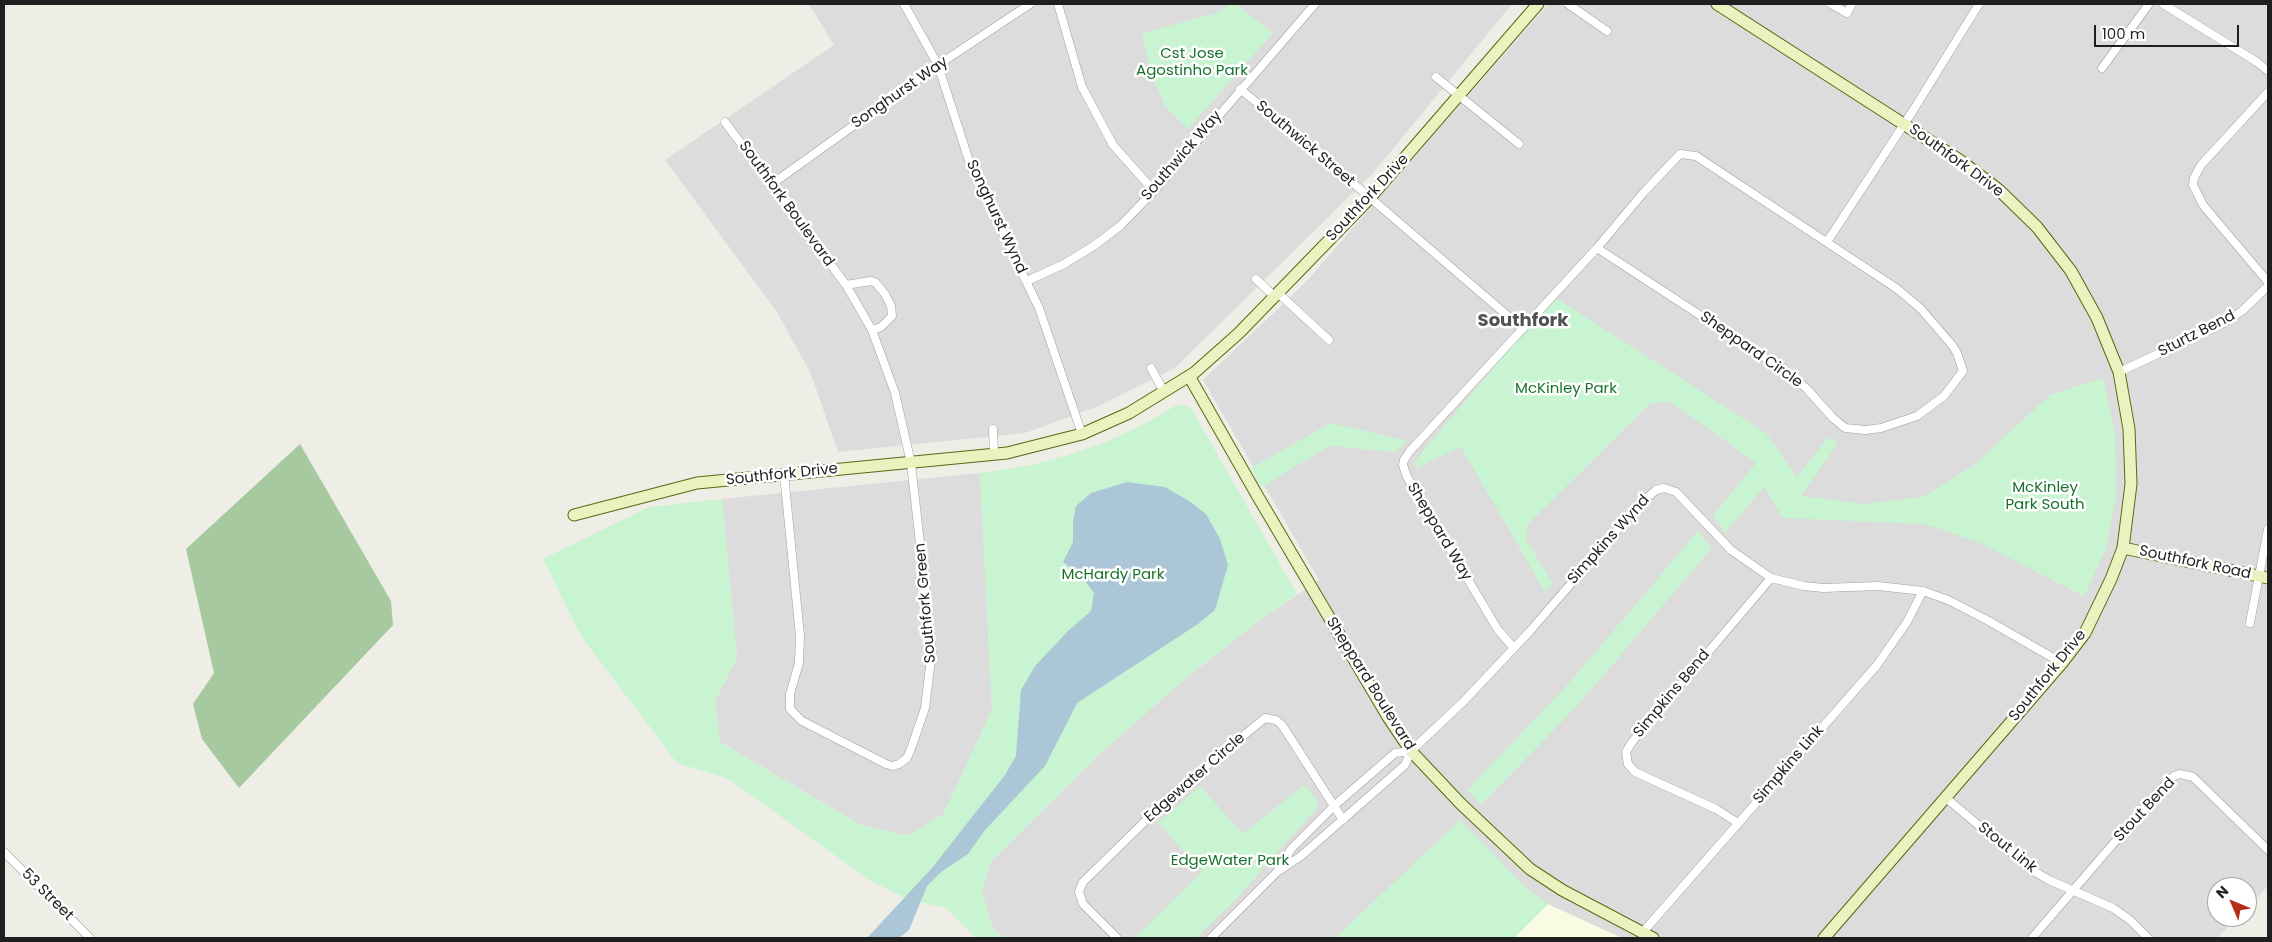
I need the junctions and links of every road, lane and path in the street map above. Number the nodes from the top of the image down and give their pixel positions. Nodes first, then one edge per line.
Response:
1 (904, 4) edge
2 (1030, 4) edge
3 (1058, 4) edge
4 (1315, 4) edge
5 (1538, 4) edge
6 (1568, 4) edge
7 (1717, 4) edge
8 (1831, 4) edge
9 (1852, 4) edge
10 (1979, 4) edge
11 (2149, 4) edge
12 (2163, 4) edge
13 (1607, 31) dead end
14 (938, 65) junction
15 (2102, 68) dead end
16 (2268, 71) edge
17 (1436, 77) dead end
18 (1240, 89) junction
19 (2268, 92) edge
20 (1459, 96) junction
21 (725, 122) dead end
22 (1904, 124) junction
23 (1519, 144) dead end
24 (772, 184) junction
25 (1154, 191) junction
26 (1370, 199) junction
27 (1827, 242) junction
28 (1597, 248) junction
29 (1256, 279) dead end
30 (1027, 281) junction
31 (2268, 282) edge
32 (846, 285) junction
33 (2268, 286) edge
34 (1276, 295) junction
35 (1523, 329) junction
36 (872, 330) junction
37 (1329, 340) dead end
38 (1150, 368) dead end
39 (2119, 372) junction
40 (1190, 376) junction
41 (1164, 392) junction
42 (993, 429) dead end
43 (1082, 434) junction
44 (994, 454) junction
45 (912, 463) junction
46 (784, 474) junction
47 (574, 515) dead end
48 (2268, 529) edge
49 (2123, 548) junction
50 (2264, 577) edge
51 (1771, 578) junction
52 (1924, 591) junction
53 (2250, 623) dead end
54 (1514, 648) junction
55 (2062, 663) junction
56 (1411, 751) junction
57 (1946, 798) junction
58 (1335, 805) junction
59 (1343, 820) junction
60 (1738, 823) junction
61 (2268, 850) edge
62 (4, 852) edge
63 (1277, 872) junction
64 (2072, 890) junction
65 (1648, 935) edge
66 (90, 938) edge
67 (1117, 938) edge
68 (1211, 938) edge
69 (1824, 938) edge
70 (2032, 938) edge
71 (2148, 938) edge

1 - 14 street, Songhurst Wynd
2 - 14 street, Songhurst Way
3 - 25 street
4 - 18 street, Southwick Way
5 - 20 street, Southfork Drive
6 - 13 street
7 - 22 street, Southfork Drive
8 - 9 street
10 - 22 street
11 - 15 street
12 - 16 street
14 - 24 street, Songhurst Way
14 - 30 street, Songhurst Wynd
17 - 20 street
18 - 25 street, Southwick Way
18 - 26 street, Southwick Street
19 - 31 street
20 - 23 street
20 - 26 street, Southfork Drive
21 - 24 street, Southfork Boulevard
22 - 27 street
22 - 39 street, Southfork Drive
24 - 32 street, Southfork Boulevard
25 - 30 street, Southwick Way
26 - 34 street, Southfork Drive
26 - 35 street, Southwick Street
27 - 28 street, Sheppard Circle
27 - 28 street, Sheppard Circle
28 - 35 street, Sheppard Circle
29 - 34 street
30 - 43 street, Songhurst Wynd
32 - 36 street, Southfork Boulevard
32 - 36 street
33 - 39 street, Sturtz Bend
34 - 37 street
34 - 40 street, Southfork Drive
35 - 54 street, Sheppard Way
36 - 45 street, Southfork Boulevard
38 - 41 street
39 - 49 street, Southfork Drive
40 - 41 street, Southfork Drive
40 - 56 street, Sheppard Boulevard
41 - 43 street, Southfork Drive
42 - 44 street
43 - 44 street, Southfork Drive
44 - 45 street, Southfork Drive
45 - 46 street, Southfork Drive
45 - 46 street, Southfork Green
46 - 47 street, Southfork Drive
48 - 50 street
49 - 50 street, Southfork Road
49 - 55 street, Southfork Drive
50 - 53 street
51 - 52 street, Simpkins Wynd
51 - 54 street, Simpkins Wynd
51 - 60 street, Simpkins Bend
52 - 55 street, Simpkins Wynd
52 - 60 street, Simpkins Link
54 - 56 street, Simpkins Wynd
55 - 57 street, Southfork Drive
56 - 58 street
56 - 59 street
56 - 65 street, Sheppard Boulevard
57 - 64 street, Stout Link
57 - 69 street, Southfork Drive
58 - 59 street, Edgewater Circle
58 - 63 street
58 - 67 street, Edgewater Circle
59 - 63 street
60 - 65 street, Simpkins Link
61 - 64 street, Stout Bend
62 - 66 street, 53 Street
63 - 68 street
64 - 70 street
64 - 71 street, Stout Link

